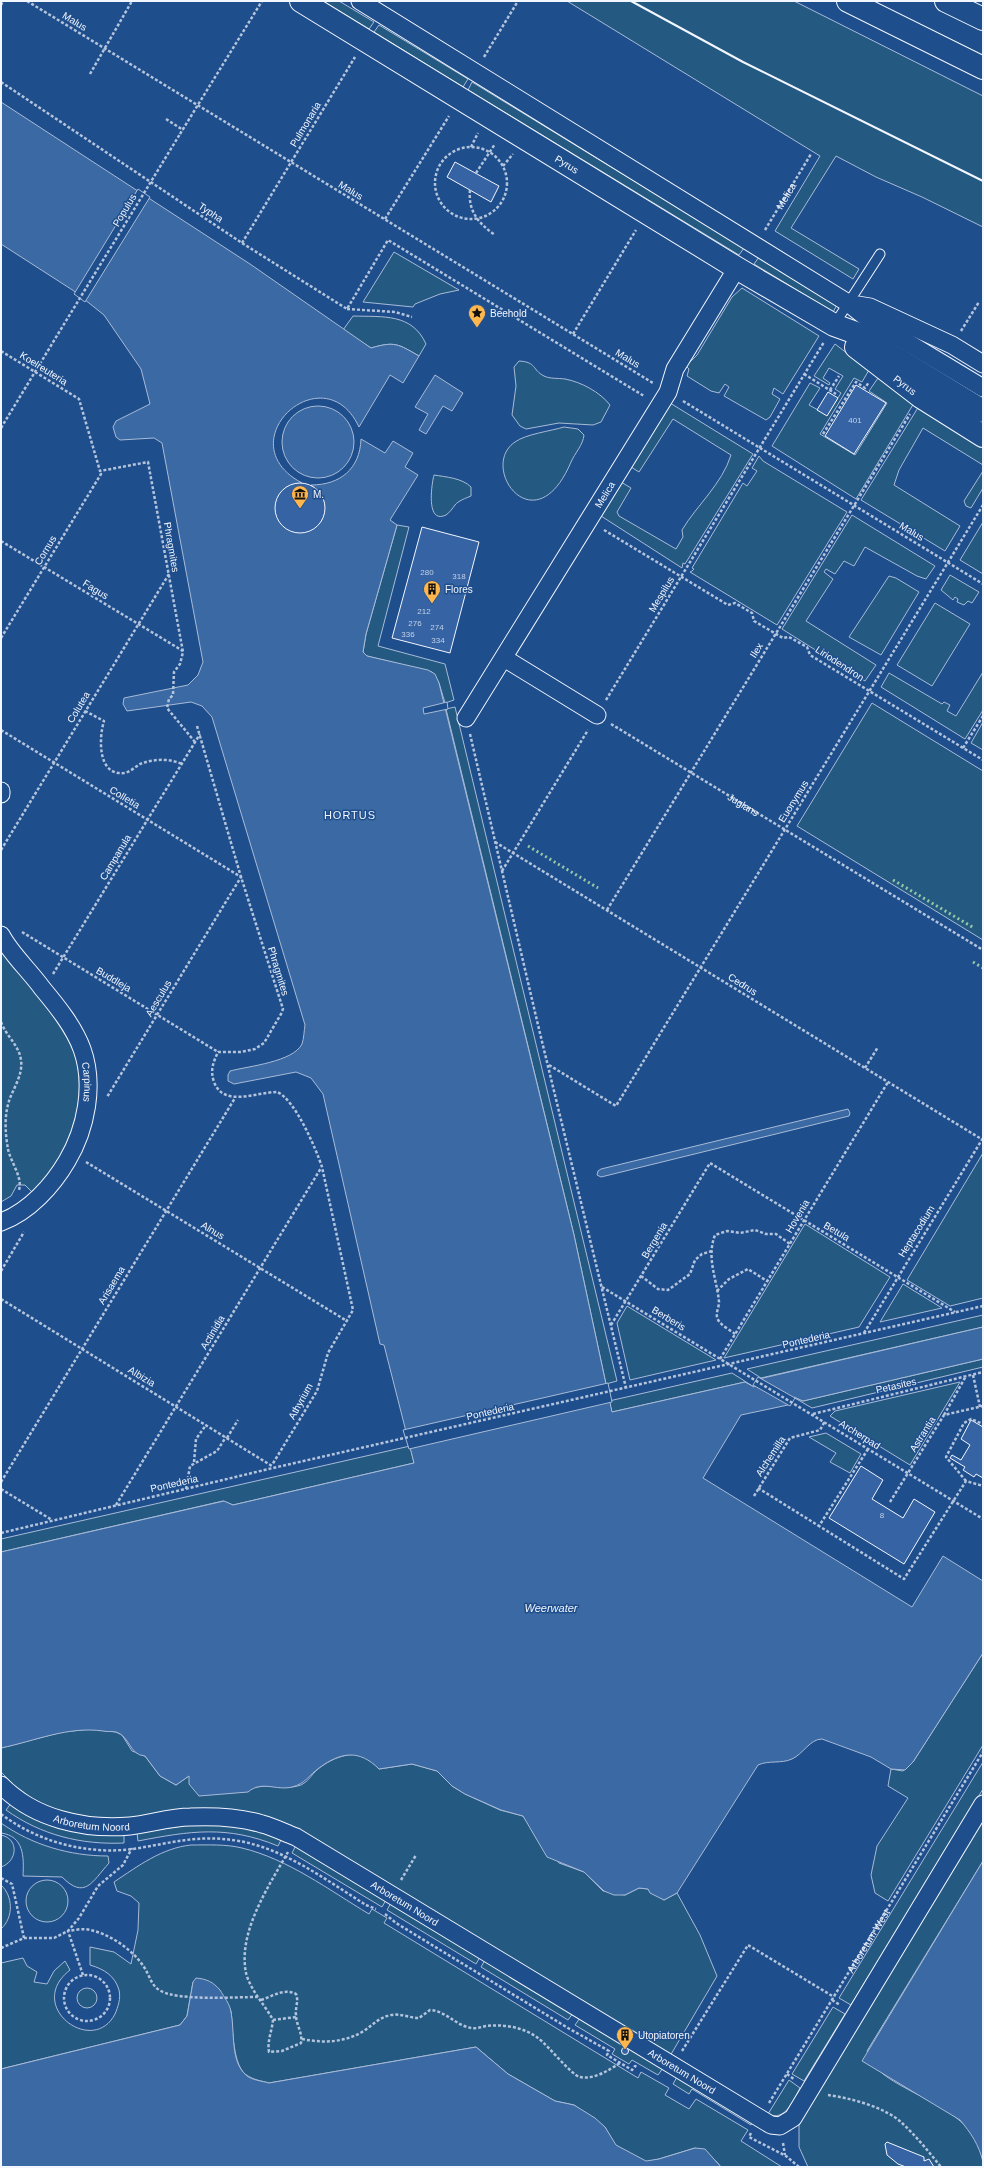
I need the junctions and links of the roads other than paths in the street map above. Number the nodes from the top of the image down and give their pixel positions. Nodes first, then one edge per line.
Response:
1 (301, 1) edge
2 (360, 1) edge
3 (848, 1) edge
4 (946, 1) edge
5 (983, 19) edge
6 (983, 68) edge
7 (880, 254) dead end
8 (737, 268) junction
9 (848, 303) junction
10 (834, 325) junction
11 (983, 364) edge
12 (983, 388) edge
13 (983, 411) edge
14 (983, 436) edge
15 (504, 658) junction
16 (597, 715) road end
17 (466, 718) road end
18 (1, 791) edge
19 (1, 794) edge
20 (1, 935) edge
21 (1, 1222) edge
22 (1, 1785) edge
23 (983, 1804) edge

1 - 8 main road, Pyrus
2 - 9 street
3 - 6 main road
4 - 5 main road
7 - 9 lane
8 - 10 main road, Pyrus
8 - 15 street, Melica
9 - 10 lane
9 - 11 street
9 - 12 street
10 - 13 main road, Pyrus
10 - 14 main road, Pyrus
15 - 16 street
15 - 17 street, Melica
18 - 19 street
20 - 21 street, Carpinus
22 - 23 street, Arboretum Noord

